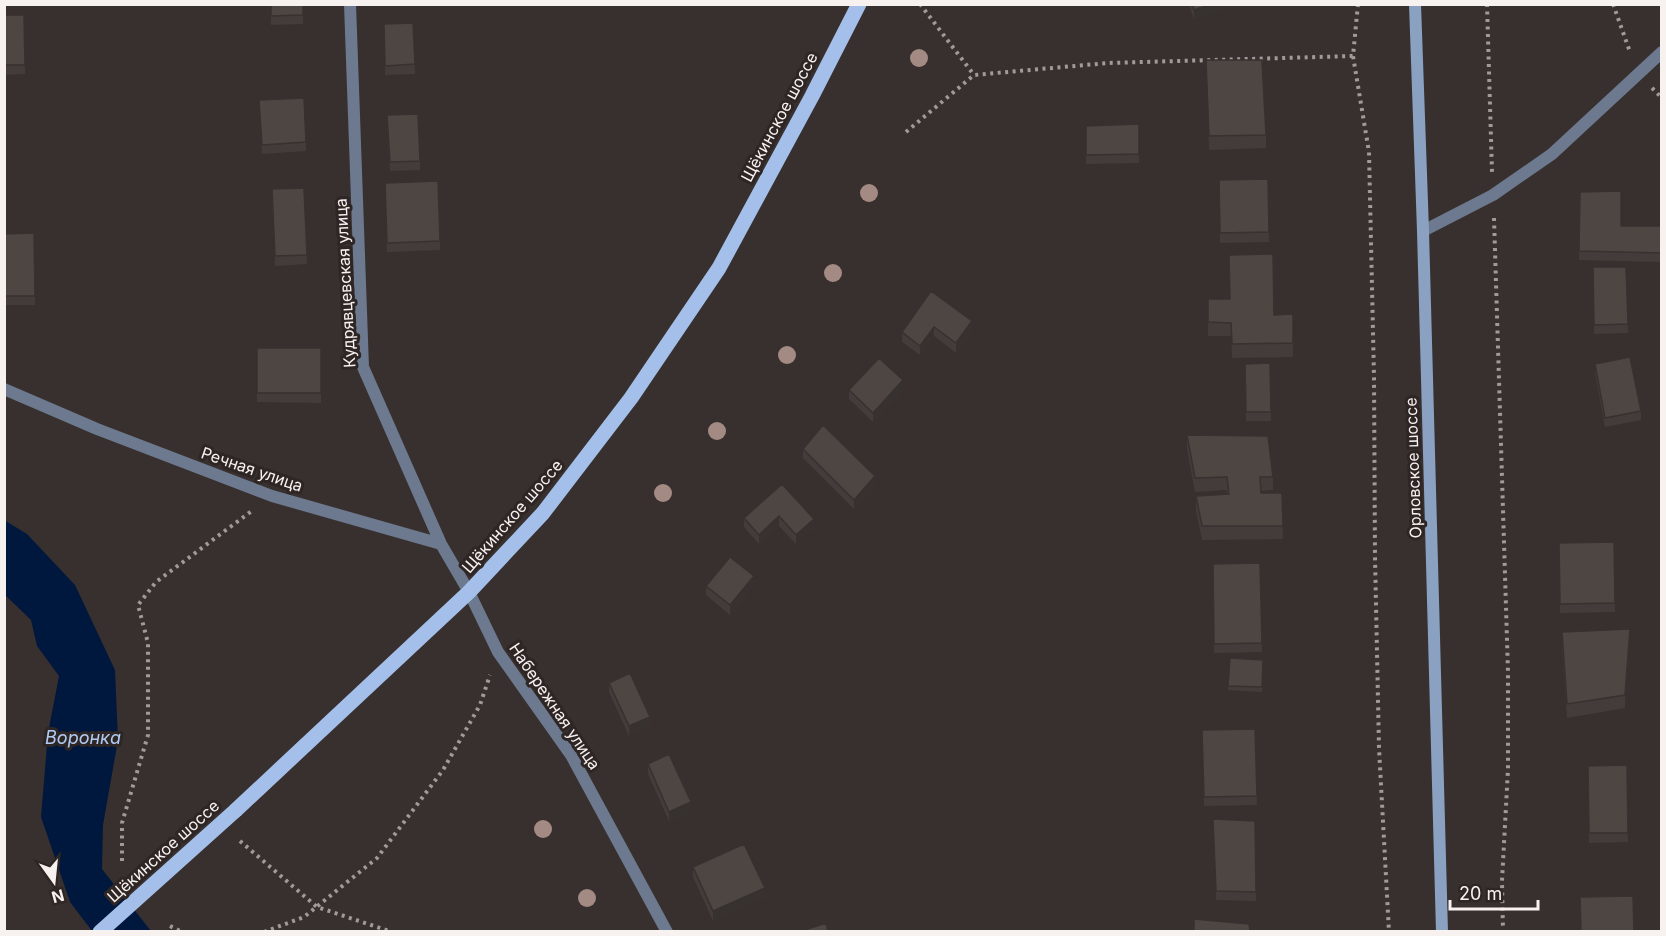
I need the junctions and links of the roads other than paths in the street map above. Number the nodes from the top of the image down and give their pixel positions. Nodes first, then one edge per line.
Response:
1 (350, 4) edge
2 (859, 4) edge
3 (1415, 4) edge
4 (1662, 52) edge
5 (1423, 231) junction
6 (4, 389) edge
7 (441, 544) junction
8 (469, 592) junction
9 (100, 932) edge
10 (667, 932) edge
11 (1442, 932) edge

1 - 7 street, Кудрявцевская улица
2 - 8 main road, Щёкинское шоссе
3 - 5 main road, Орловское шоссе
4 - 5 street
5 - 11 main road, Орловское шоссе
6 - 7 street, Речная улица
7 - 8 street
8 - 9 main road, Щёкинское шоссе, bridge
8 - 10 street, Набережная улица

